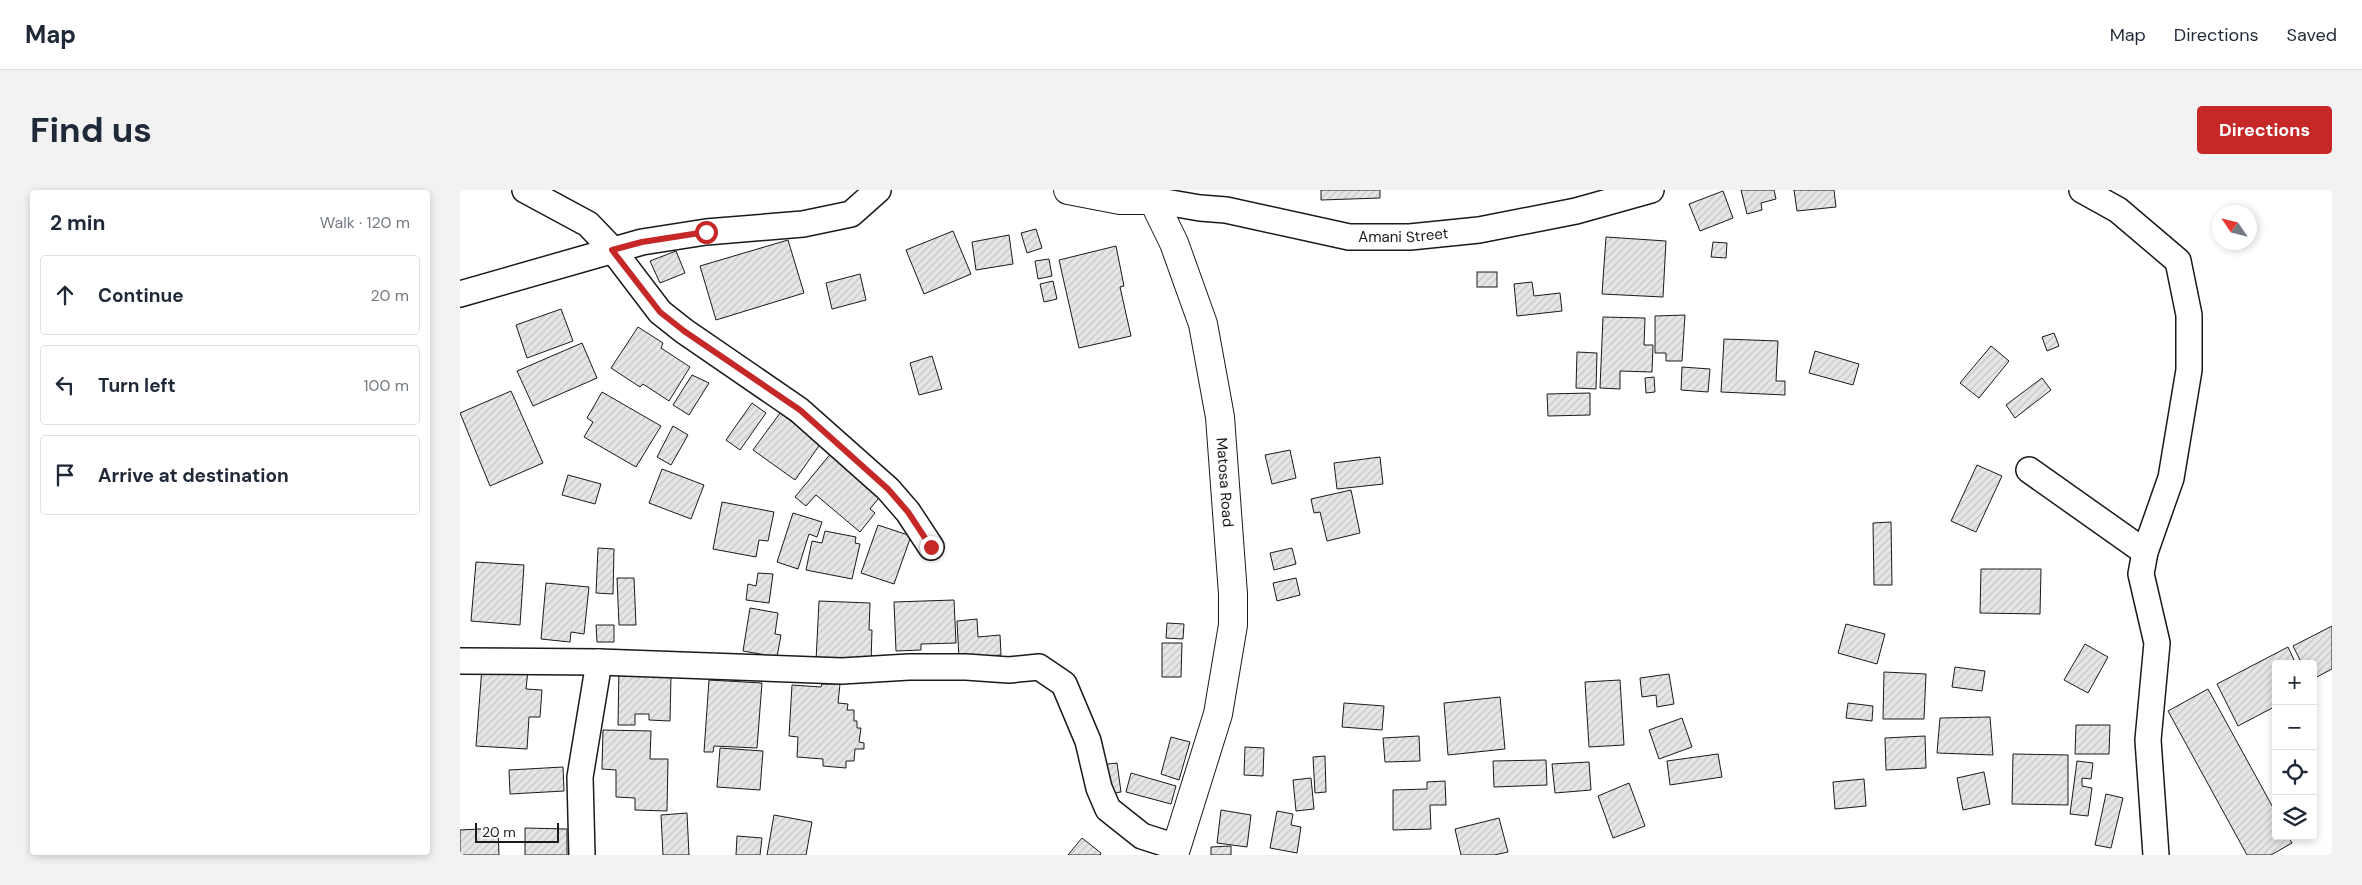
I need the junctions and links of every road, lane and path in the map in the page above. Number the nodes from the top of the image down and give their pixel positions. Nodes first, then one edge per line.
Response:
1 (525, 190) edge
2 (878, 190) edge
3 (1068, 190) edge
4 (1651, 190) edge
5 (2082, 190) edge
6 (1120, 195) edge
7 (1153, 200) junction
8 (612, 250) junction
9 (460, 294) edge
10 (2030, 470) dead end
11 (931, 547) dead end
12 (2145, 552) junction
13 (460, 662) edge
14 (599, 662) junction
15 (1175, 851) edge
16 (582, 855) edge
17 (2156, 855) edge

1 - 8 street
2 - 8 street
3 - 6 street
4 - 7 street, Amani Street
5 - 12 street
6 - 7 street
7 - 15 street, Matosa Road
8 - 9 street
8 - 11 street
10 - 12 street
12 - 17 street
13 - 14 street
14 - 15 street
14 - 16 street

